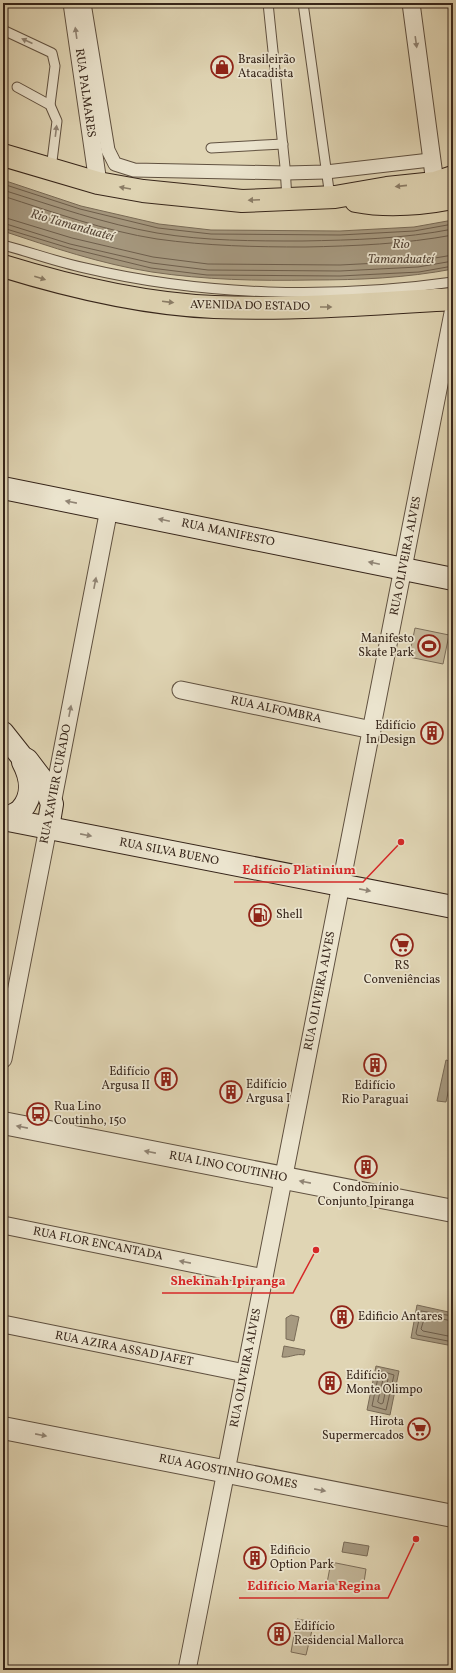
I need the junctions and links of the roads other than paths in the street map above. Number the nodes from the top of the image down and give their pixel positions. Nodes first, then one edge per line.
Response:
1 (72, 3) edge
2 (84, 3) edge
3 (268, 3) edge
4 (303, 3) edge
5 (411, 3) edge
6 (3, 30) edge
7 (17, 87) dead end
8 (50, 105) junction
9 (283, 144) junction
10 (211, 148) dead end
11 (3, 155) edge
12 (430, 160) junction
13 (51, 169) junction
14 (326, 172) junction
15 (286, 173) junction
16 (444, 180) edge
17 (98, 183) junction
18 (332, 197) junction
19 (453, 198) edge
20 (287, 199) junction
21 (3, 245) edge
22 (3, 266) edge
23 (453, 282) edge
24 (453, 299) edge
25 (453, 313) edge
26 (3, 488) edge
27 (109, 509) junction
28 (403, 569) junction
29 (453, 579) edge
30 (181, 690) dead end
31 (372, 730) junction
32 (3, 733) edge
33 (22, 757) junction
34 (52, 804) junction
35 (4, 819) edge
36 (48, 828) junction
37 (341, 885) junction
38 (453, 907) edge
39 (3, 1059) edge
40 (3, 1123) edge
41 (284, 1178) junction
42 (453, 1211) edge
43 (3, 1225) edge
44 (264, 1278) junction
45 (3, 1324) edge
46 (245, 1373) junction
47 (3, 1428) edge
48 (226, 1471) junction
49 (453, 1516) edge
50 (187, 1670) edge

17 -> 1 street, RUA PALMARES
2 - 15 street
3 - 9 lane
4 - 14 lane
5 -> 12 street
8 -> 6 lane
7 - 8 lane
13 -> 8 lane
9 - 10 lane
9 - 15 lane
11 - 13 highway
12 - 14 street
12 - 16 street
13 - 17 highway
14 - 15 street
14 - 18 lane
15 - 20 lane
16 -> 18 highway
20 -> 17 highway
18 - 19 highway
18 - 20 highway
21 - 23 lane
22 -> 24 highway, AVENIDA DO ESTADO
25 - 28 street, RUA OLIVEIRA ALVES
27 -> 26 main road, RUA MANIFESTO
28 -> 27 main road, RUA MANIFESTO
34 -> 27 street, RUA XAVIER CURADO
28 - 29 main road, RUA MANIFESTO
28 - 31 street, RUA OLIVEIRA ALVES
30 - 31 street, RUA ALFOMBRA
31 - 37 street, RUA OLIVEIRA ALVES
32 - 33 main road
33 - 34 main road
33 - 35 main road
34 - 36 main road, RUA XAVIER CURADO
35 - 36 main road, RUA SILVA BUENO
36 -> 37 main road, RUA SILVA BUENO
36 - 39 street, RUA XAVIER CURADO
37 -> 38 main road, RUA SILVA BUENO
37 - 41 street, RUA OLIVEIRA ALVES
41 -> 40 main road, RUA LINO COUTINHO
42 -> 41 main road, RUA LINO COUTINHO
41 - 44 street, RUA OLIVEIRA ALVES
44 -> 43 street, RUA FLOR ENCANTADA
44 - 46 street, RUA OLIVEIRA ALVES
45 - 46 street, RUA AZIRA ASSAD JAFET
46 - 48 street, RUA OLIVEIRA ALVES
47 -> 48 main road, RUA AGOSTINHO GOMES
48 -> 49 main road, RUA AGOSTINHO GOMES
48 - 50 street, RUA OLIVEIRA ALVES

